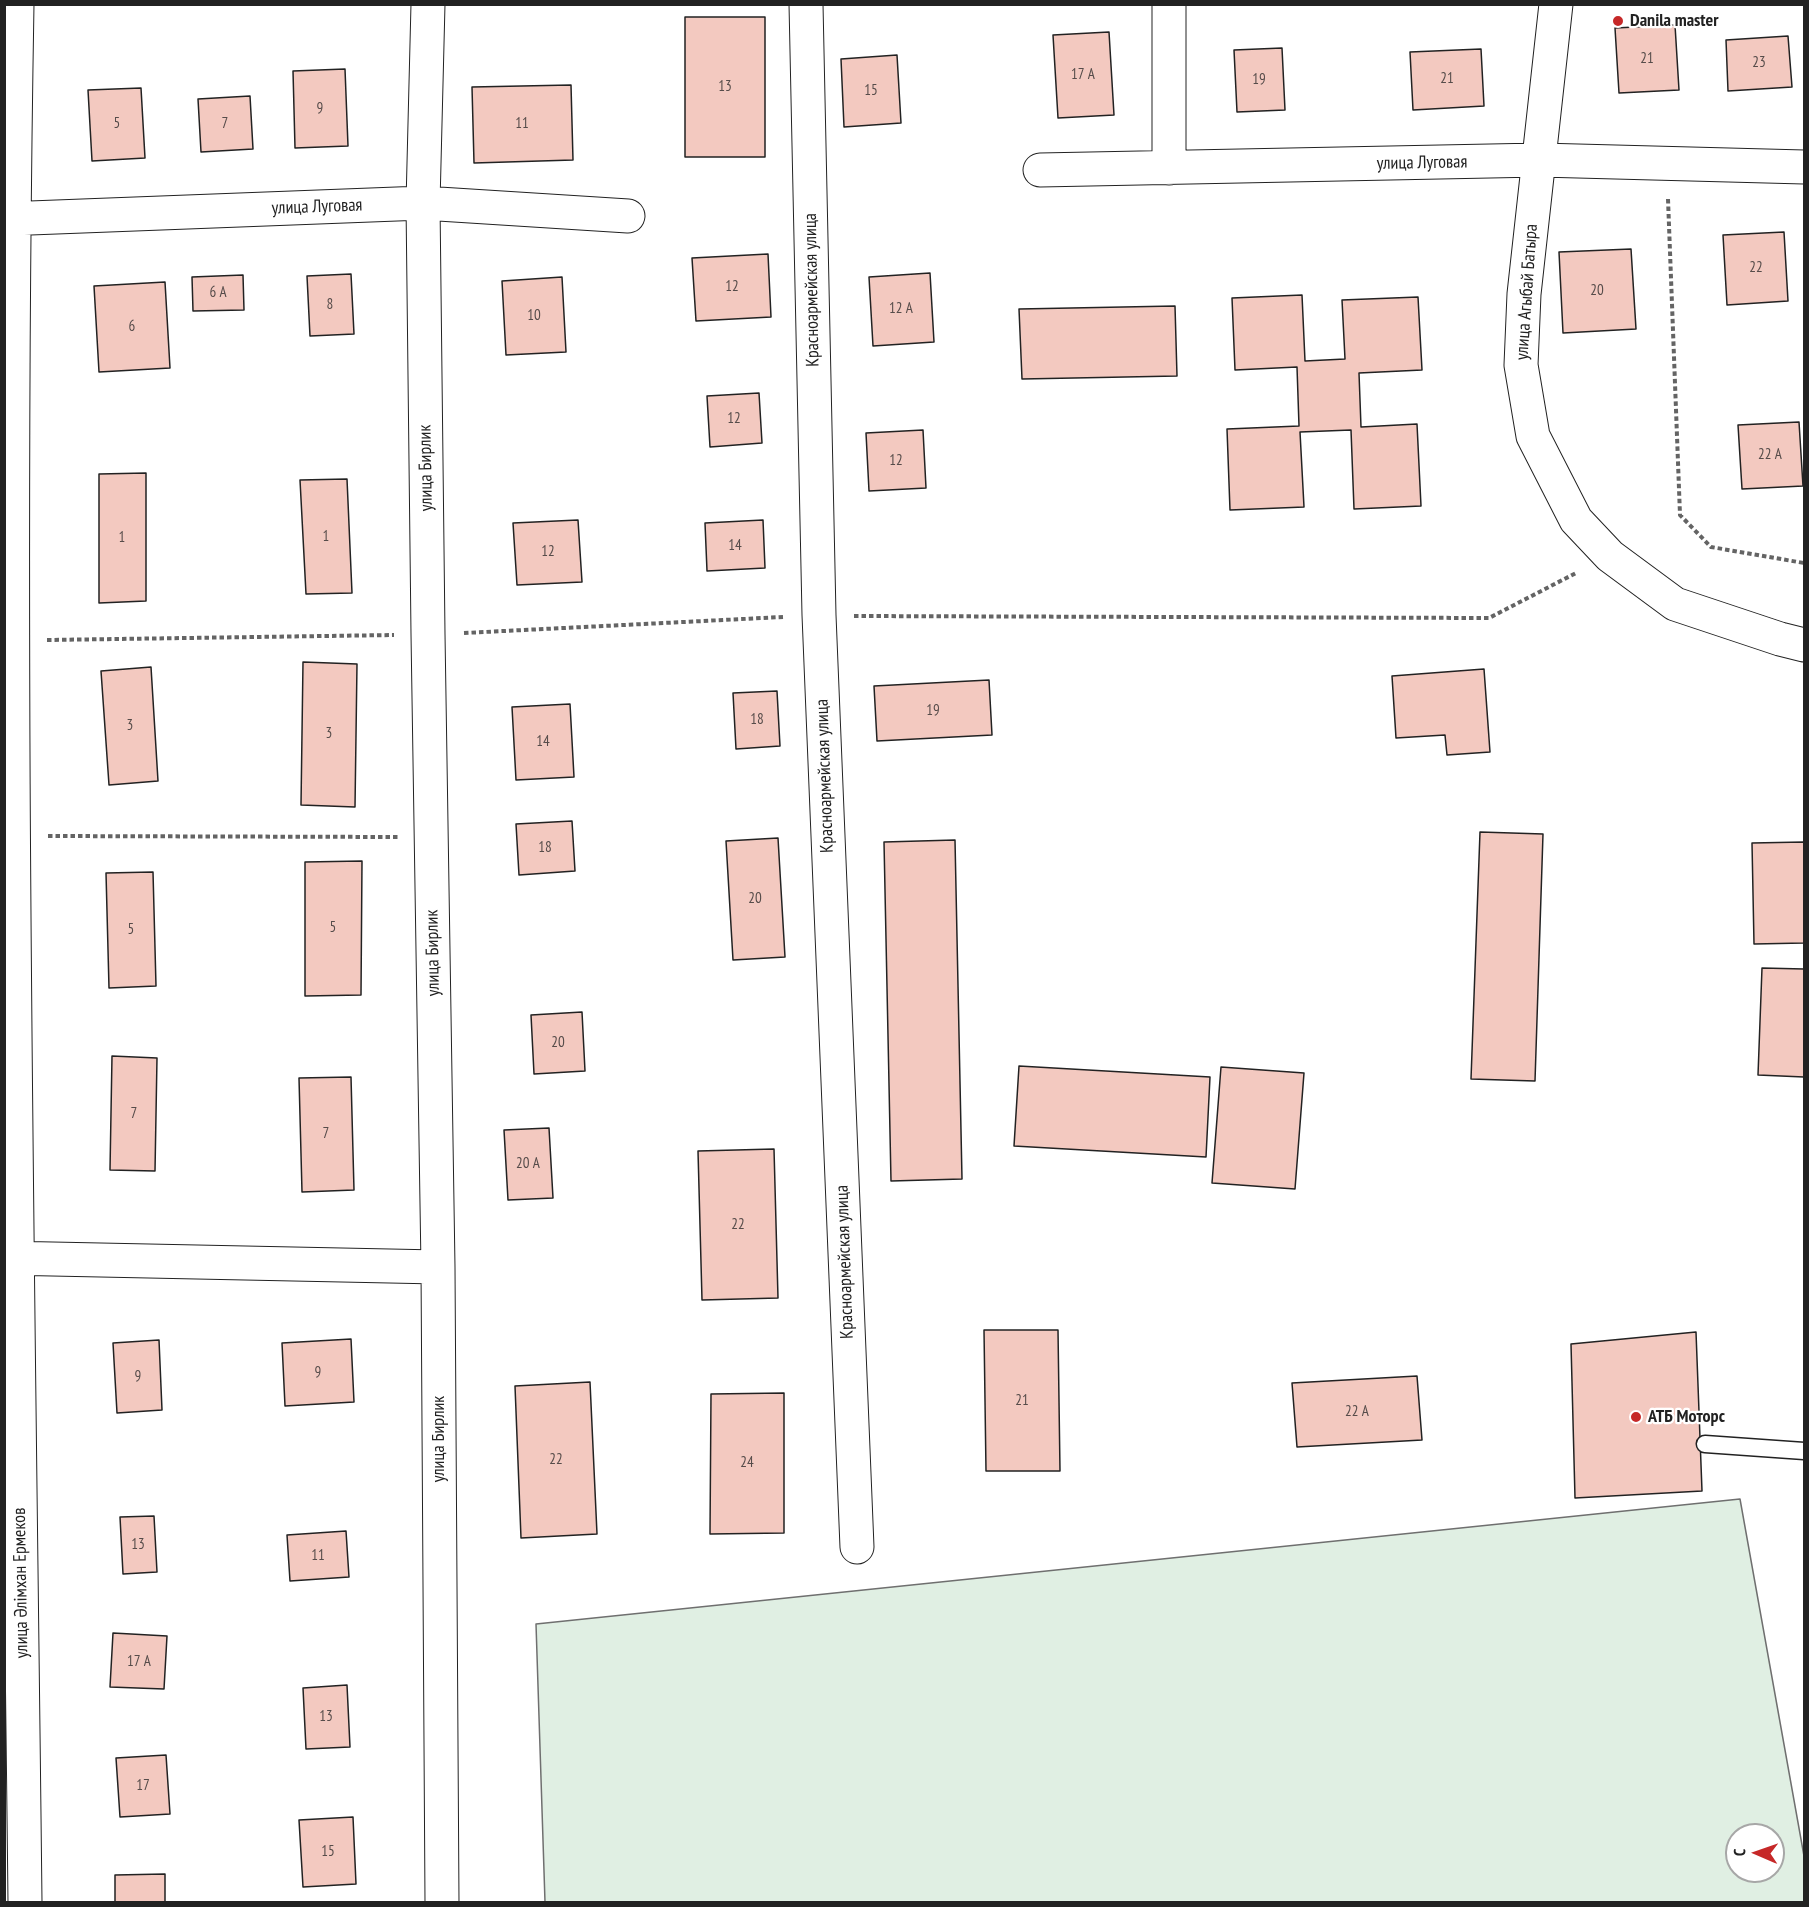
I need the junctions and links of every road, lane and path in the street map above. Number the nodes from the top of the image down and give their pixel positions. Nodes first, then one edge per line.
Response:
1 (17, 4) edge
2 (428, 4) edge
3 (806, 4) edge
4 (1169, 4) edge
5 (1556, 4) edge
6 (1540, 160) junction
7 (1667, 163) junction
8 (1804, 167) edge
9 (1169, 168) junction
10 (1040, 170) dead end
11 (423, 203) junction
12 (628, 216) dead end
13 (9, 219) edge
14 (1610, 556) junction
15 (1804, 563) edge
16 (819, 615) junction
17 (428, 634) junction
18 (13, 640) junction
19 (1804, 645) edge
20 (15, 836) junction
21 (431, 837) junction
22 (11, 1258) edge
23 (438, 1267) junction
24 (1705, 1444) dead end
25 (1804, 1451) edge
26 (857, 1547) dead end
27 (25, 1902) edge
28 (442, 1902) edge

1 - 13 street, улица Әлімхан Ермеков
2 - 11 street, улица Бирлик
3 - 16 street, Красноармейская улица
4 - 9 street
5 - 6 street, улица Агыбай Батыра
6 - 7 street, улица Луговая
6 - 9 street, улица Луговая
6 - 14 street, улица Агыбай Батыра
7 - 8 street, улица Луговая
7 - 15 path
9 - 10 street, улица Луговая
11 - 12 street, улица Луговая
11 - 13 street, улица Луговая
11 - 17 street, улица Бирлик
13 - 18 street, улица Әлімхан Ермеков
14 - 16 path
14 - 19 street, улица Агыбай Батыра
16 - 17 path
16 - 26 street, Красноармейская улица
17 - 18 path
17 - 21 street, улица Бирлик
18 - 20 street, улица Әлімхан Ермеков
20 - 21 path
20 - 22 street, улица Әлімхан Ермеков
21 - 23 street, улица Бирлик
22 - 23 street
22 - 27 street, улица Әлімхан Ермеков
23 - 28 street, улица Бирлик
24 - 25 lane

